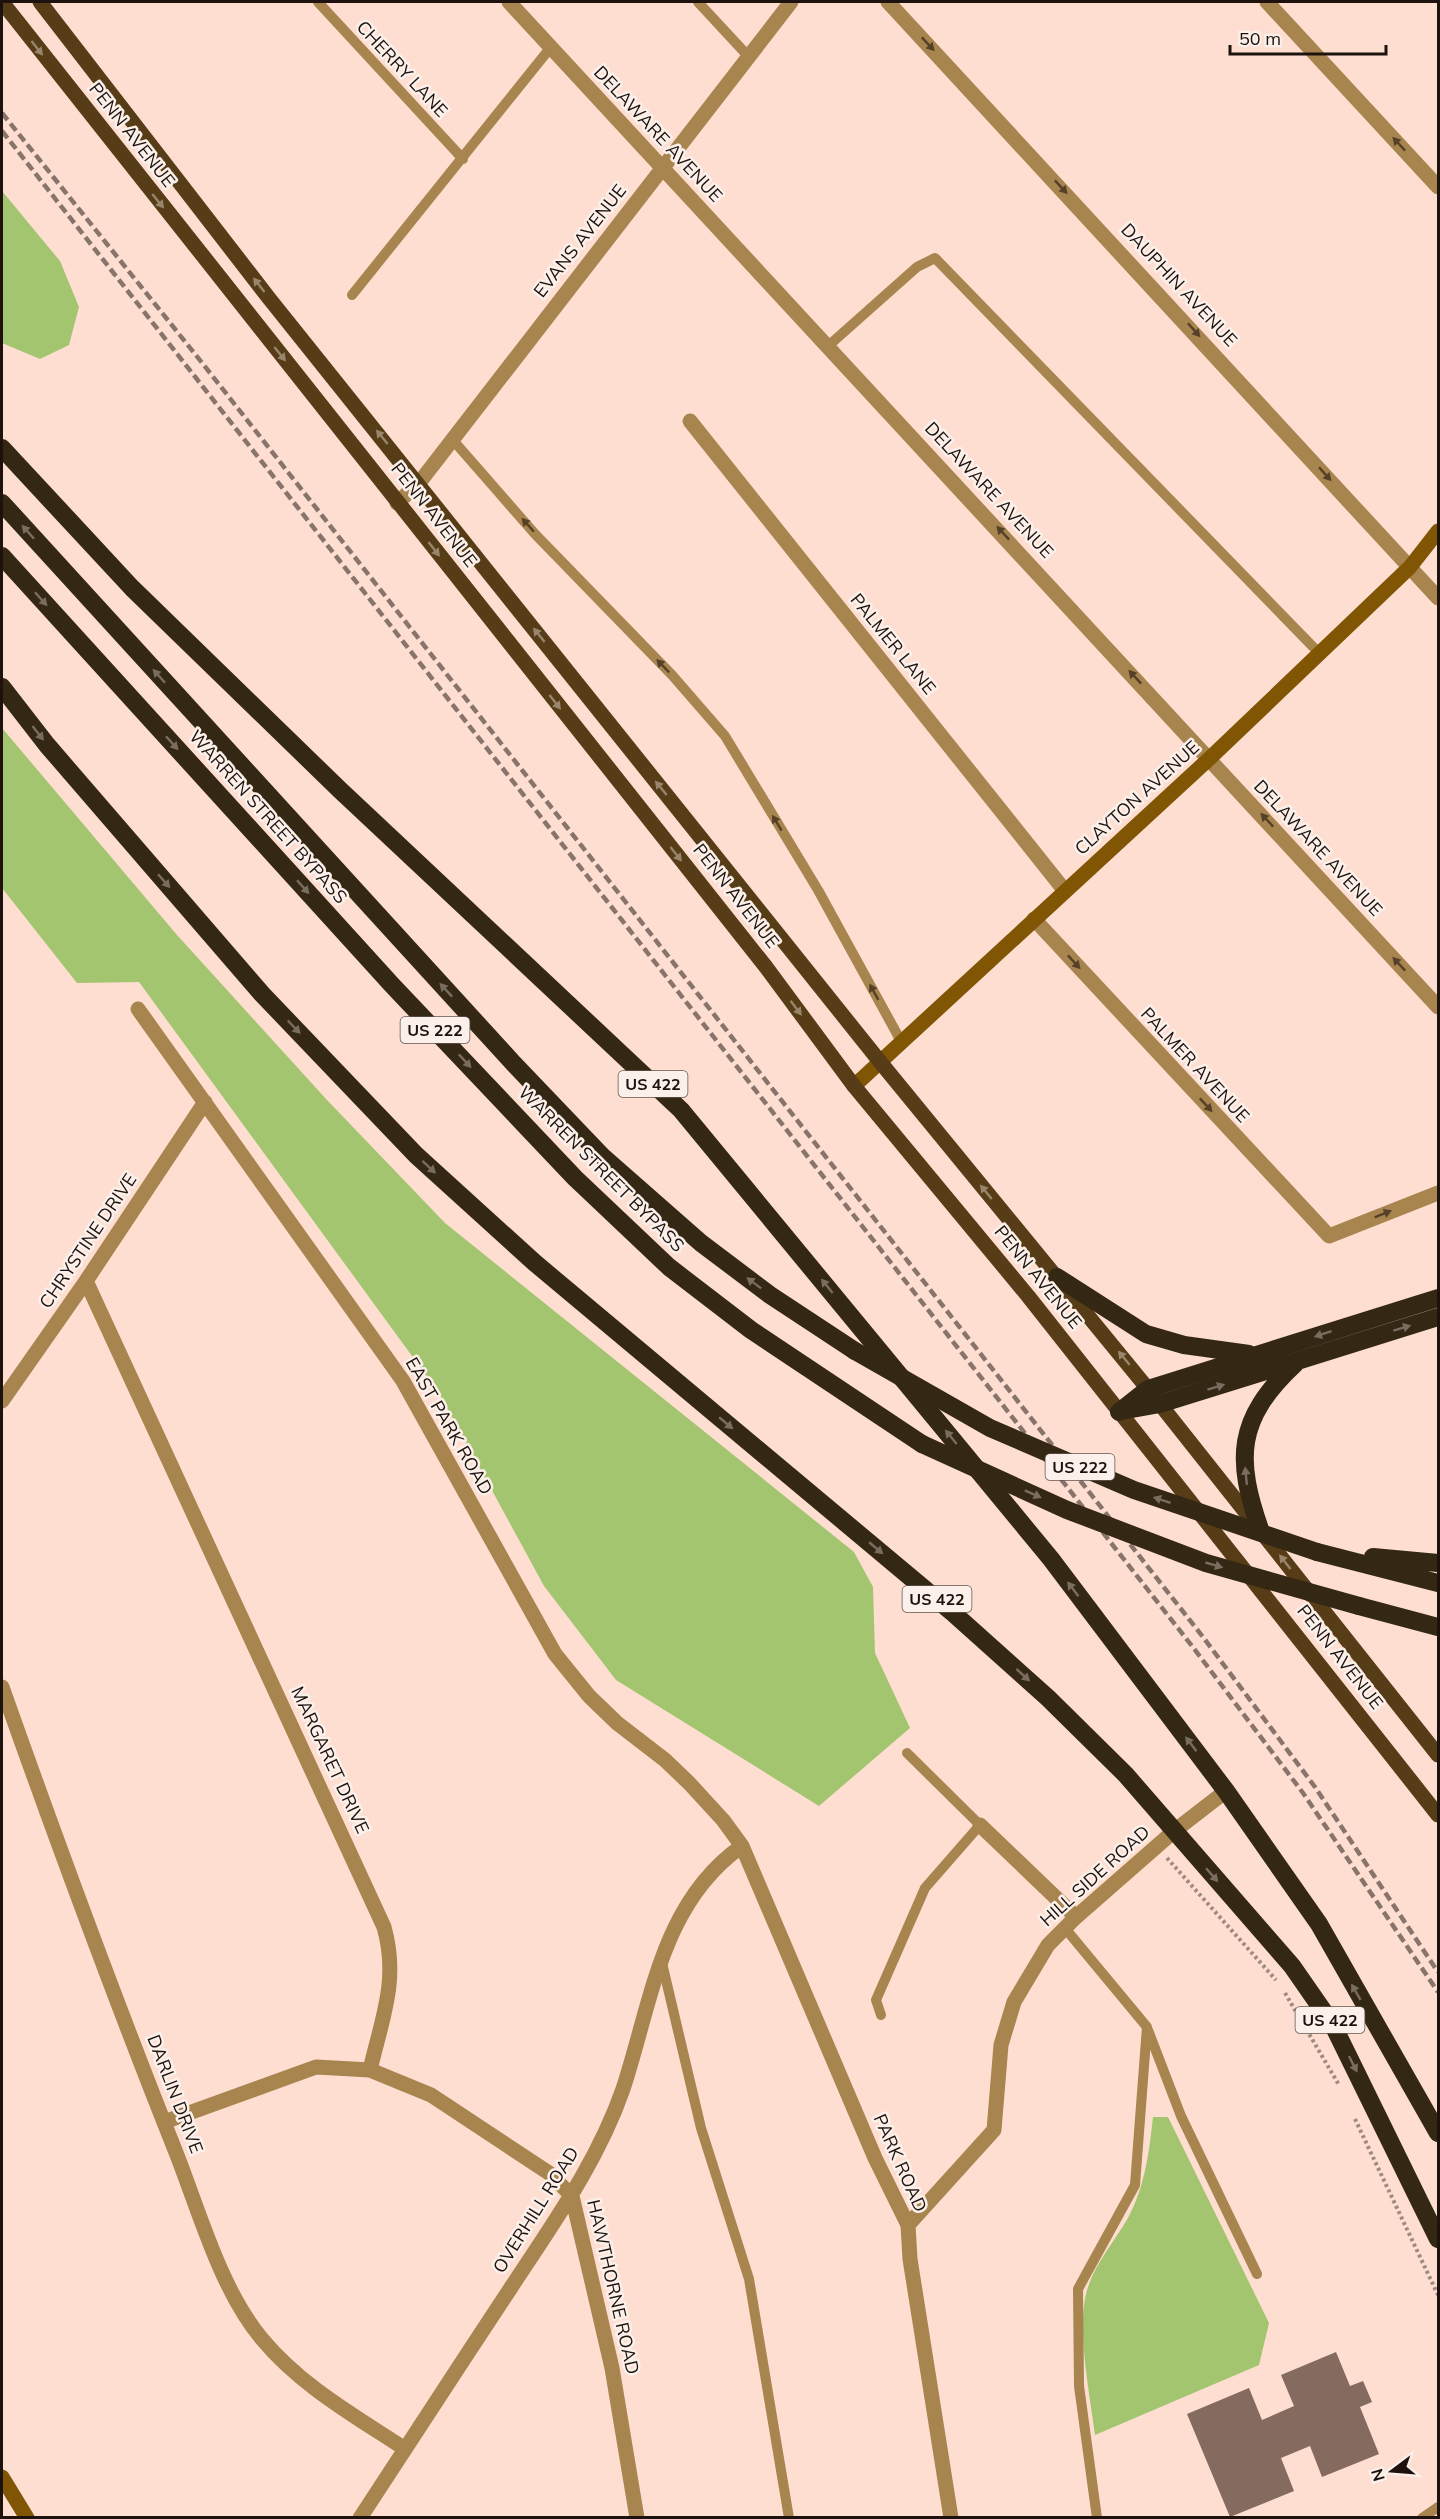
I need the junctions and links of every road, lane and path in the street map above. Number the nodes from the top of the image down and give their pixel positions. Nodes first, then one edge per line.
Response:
1 (2, 2) edge
2 (40, 2) edge
3 (318, 2) edge
4 (509, 2) edge
5 (698, 2) edge
6 (791, 2) edge
7 (888, 2) edge
8 (1267, 2) edge
9 (551, 47) junction
10 (748, 56) junction
11 (463, 159) junction
12 (662, 167) junction
13 (1438, 187) edge
14 (352, 295) dead end
15 (827, 347) junction
16 (690, 421) dead end
17 (452, 439) junction
18 (2, 448) edge
19 (419, 483) junction
20 (2, 503) edge
21 (397, 503) junction
22 (1438, 531) edge
23 (2, 556) edge
24 (1410, 567) junction
25 (1438, 598) edge
26 (1320, 654) junction
27 (2, 687) edge
28 (1210, 759) junction
29 (1065, 891) junction
30 (1034, 919) junction
31 (1438, 1007) edge
32 (138, 1009) dead end
33 (902, 1043) junction
34 (881, 1063) junction
35 (854, 1086) junction
36 (205, 1102) junction
37 (1438, 1193) edge
38 (1057, 1277) junction
39 (86, 1281) junction
40 (1438, 1298) edge
41 (1438, 1317) edge
42 (1257, 1355) junction
43 (1298, 1361) junction
44 (1148, 1389) junction
45 (2, 1401) edge
46 (1160, 1404) junction
47 (1119, 1412) junction
48 (1261, 1532) junction
49 (1317, 1552) junction
50 (1438, 1563) edge
51 (1438, 1583) edge
52 (1359, 1606) junction
53 (1438, 1618) edge
54 (1438, 1627) edge
55 (2, 1688) edge
56 (907, 1753) dead end
57 (1438, 1755) edge
58 (1226, 1791) junction
59 (1438, 1815) edge
60 (980, 1825) junction
61 (1173, 1832) junction
62 (742, 1846) junction
63 (1158, 1859) dead end
64 (1070, 1922) junction
65 (661, 1960) junction
66 (1278, 1982) dead end
67 (1284, 1992) dead end
68 (881, 2015) dead end
69 (1147, 2027) junction
70 (370, 2070) junction
71 (1342, 2091) dead end
72 (1352, 2112) dead end
73 (164, 2122) junction
74 (1438, 2133) edge
75 (572, 2196) junction
76 (908, 2225) junction
77 (1438, 2239) edge
78 (1257, 2274) dead end
79 (1438, 2295) edge
80 (405, 2449) junction
81 (2, 2477) edge
82 (1438, 2507) edge
83 (27, 2517) edge
84 (360, 2517) edge
85 (637, 2517) edge
86 (789, 2517) edge
87 (951, 2517) edge
88 (1097, 2517) edge
89 (1422, 2517) edge

1 -> 21 main road, PENN AVENUE
19 -> 2 main road, PENN AVENUE
3 - 11 lane, CHERRY LANE
4 - 9 street, DELAWARE AVENUE
5 - 10 lane
6 - 10 street, EVANS AVENUE
7 -> 24 street, DAUPHIN AVENUE
13 -> 8 street
9 - 11 lane
9 - 12 street, DELAWARE AVENUE
10 - 12 street, EVANS AVENUE
11 - 14 lane
12 - 15 street, DELAWARE AVENUE
12 - 17 street, EVANS AVENUE
15 - 26 lane
28 -> 15 street, DELAWARE AVENUE
16 - 29 street, PALMER LANE
17 - 19 street, EVANS AVENUE
33 -> 17 lane
58 -> 18 highway, US 422
19 - 21 street, EVANS AVENUE
34 -> 19 main road, PENN AVENUE
49 -> 20 highway, WARREN STREET BYPASS / US 222, bridge
21 -> 35 main road, PENN AVENUE
22 - 24 street, CLAYTON AVENUE
23 -> 52 highway, WARREN STREET BYPASS / US 222, bridge
24 - 25 street, DAUPHIN AVENUE
24 - 26 street, CLAYTON AVENUE
26 - 28 street, CLAYTON AVENUE
27 -> 61 highway, US 422
28 - 29 street, CLAYTON AVENUE
31 -> 28 street, DELAWARE AVENUE
29 - 30 street, CLAYTON AVENUE
30 - 33 street, CLAYTON AVENUE
30 -> 37 street, PALMER AVENUE
32 - 36 street, EAST PARK ROAD
33 - 34 street, CLAYTON AVENUE
34 - 35 street, CLAYTON AVENUE
38 -> 34 main road, PENN AVENUE
35 - 47 main road, PENN AVENUE
36 - 39 street, CHRYSTINE DRIVE
36 - 62 street, EAST PARK ROAD
38 - 42 highway
44 -> 38 main road, PENN AVENUE
39 - 45 street, CHRYSTINE DRIVE
39 - 70 street, MARGARET DRIVE
40 -> 42 highway
43 -> 41 highway
42 - 44 highway
46 -> 43 highway
48 -> 43 highway
44 - 46 main road, PENN AVENUE
44 - 47 highway
46 - 47 highway
46 - 48 main road, PENN AVENUE
47 - 59 main road, PENN AVENUE
57 -> 48 main road, PENN AVENUE
49 - 50 highway
49 - 51 highway, US 222
52 - 53 highway, US 222
52 - 54 highway
55 - 73 street, DARLIN DRIVE
56 - 60 lane
58 - 61 street, HILL SIDE ROAD
74 -> 58 highway, US 422
60 - 64 street
60 - 68 lane
61 - 64 street, HILL SIDE ROAD
61 -> 77 highway, US 422
62 - 65 street, OVERHILL ROAD
62 - 76 street, PARK ROAD
63 - 66 path
64 - 69 lane
64 - 76 street, HILL SIDE ROAD
65 - 75 street, OVERHILL ROAD
65 - 86 lane
67 - 71 path
69 - 78 lane
69 - 88 lane
70 - 73 street
70 - 75 street, HAWTHORNE ROAD
72 - 79 path
73 - 80 street, DARLIN DRIVE
75 - 80 street, OVERHILL ROAD
75 - 85 street, HAWTHORNE ROAD
76 - 87 street, PARK ROAD
80 - 84 street, OVERHILL ROAD
81 - 83 street
82 - 89 lane

